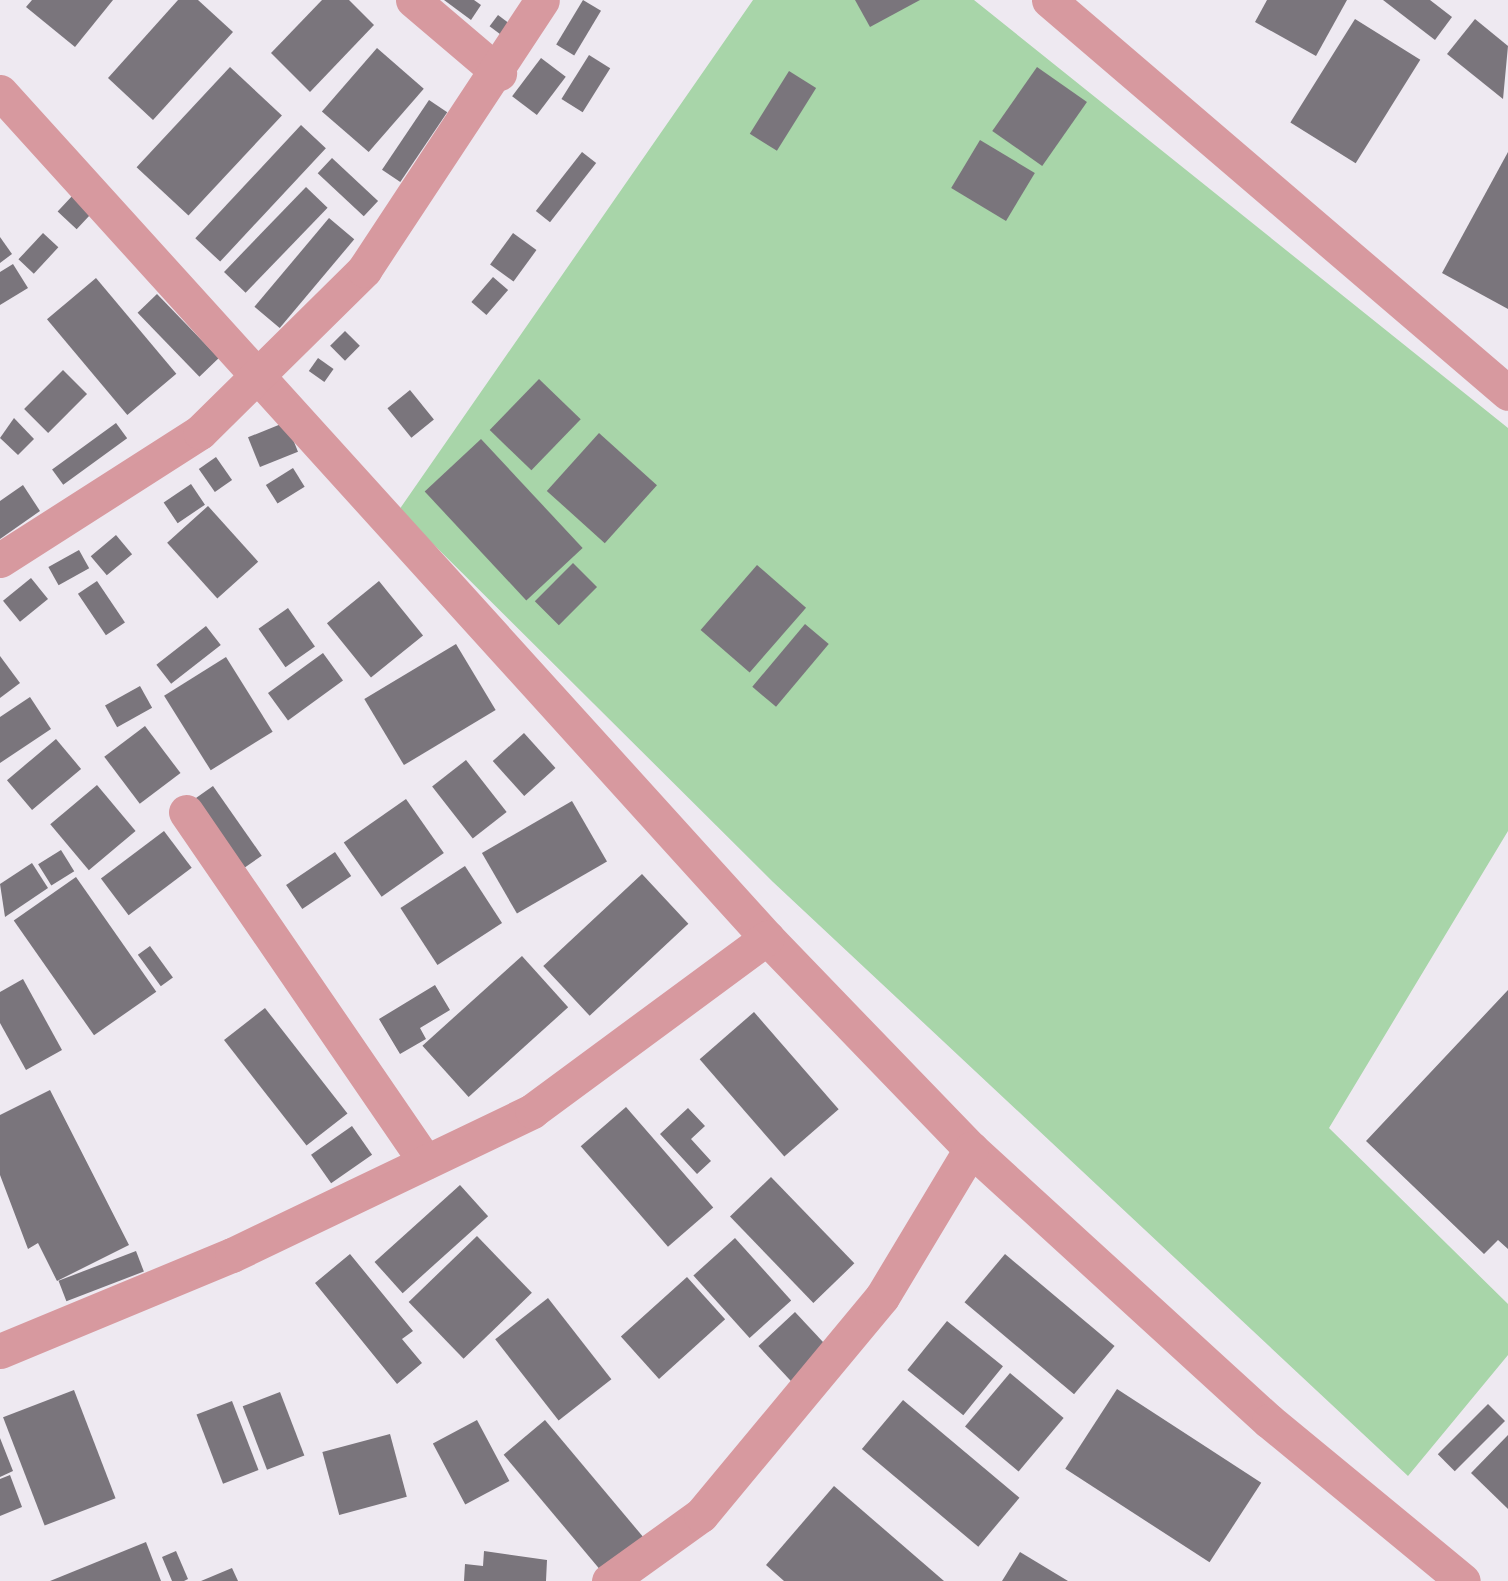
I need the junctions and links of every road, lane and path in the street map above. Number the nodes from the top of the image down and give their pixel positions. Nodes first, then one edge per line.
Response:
1 (412, 0) edge
2 (542, 0) edge
3 (1049, 0) edge
4 (499, 73) junction
5 (0, 92) edge
6 (259, 377) junction
7 (1508, 393) edge
8 (0, 560) edge
9 (186, 811) dead end
10 (767, 938) junction
11 (971, 1149) junction
12 (426, 1162) junction
13 (0, 1351) edge
14 (610, 1581) edge
15 (1463, 1581) edge

1 - 4 street
2 - 4 street
3 - 7 street
4 - 6 street
5 - 6 street
6 - 8 street
6 - 10 street
9 - 12 street
10 - 11 street
10 - 12 street
11 - 14 street
11 - 15 street
12 - 13 street

